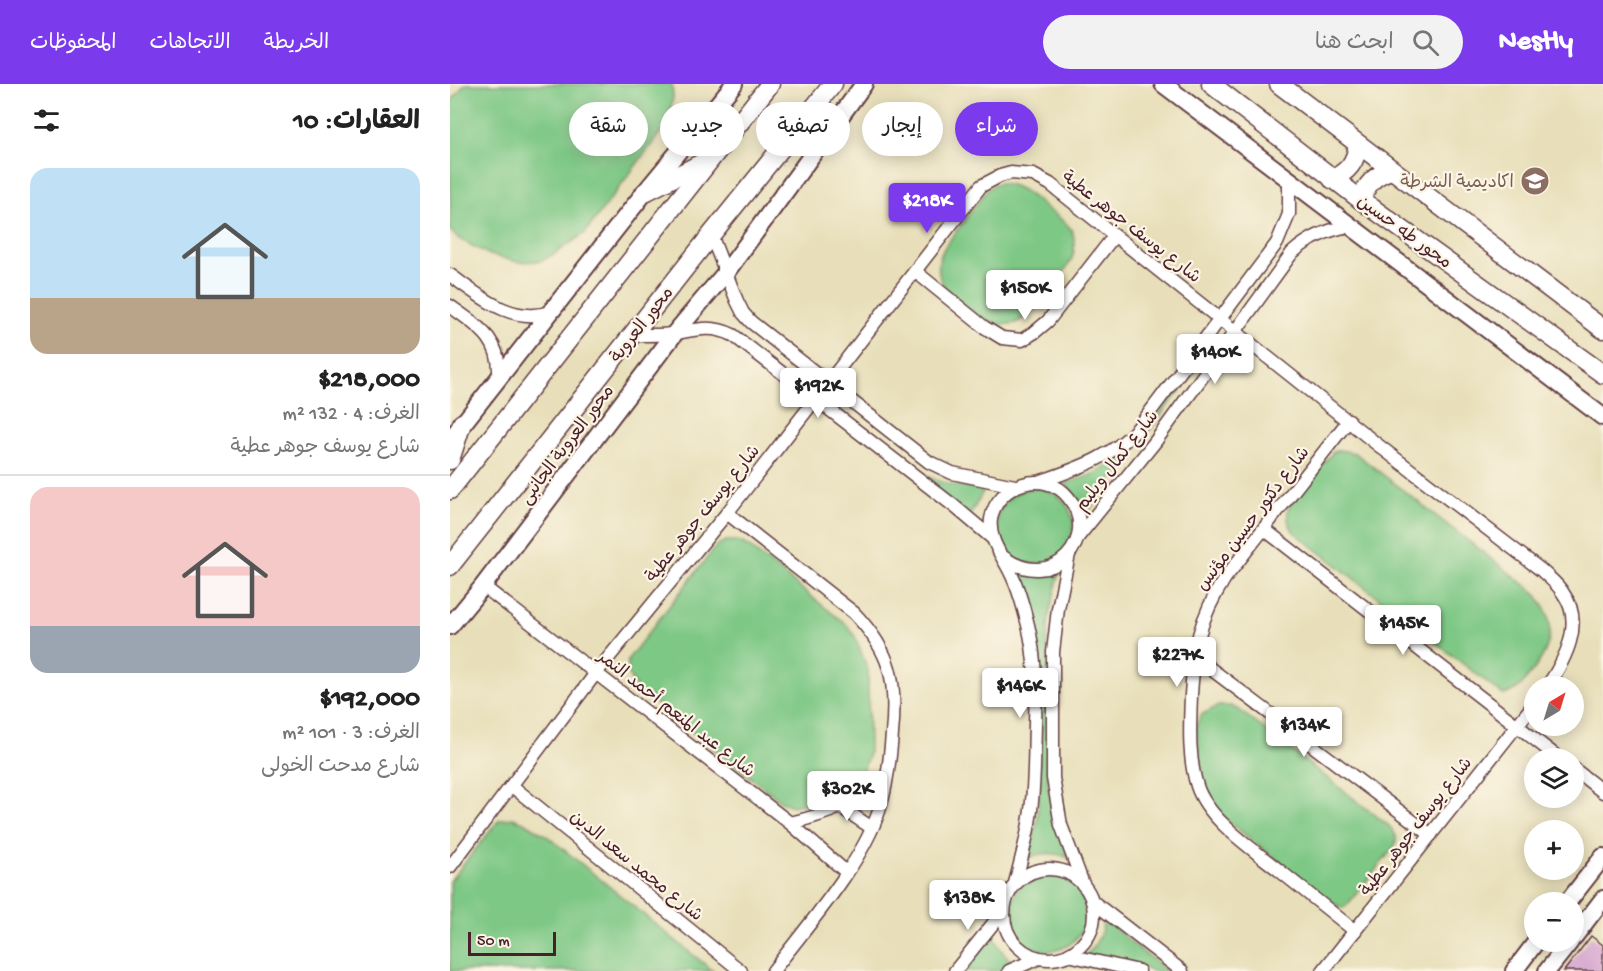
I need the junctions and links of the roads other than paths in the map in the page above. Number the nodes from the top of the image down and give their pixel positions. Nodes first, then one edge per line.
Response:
1 (734, 84) edge
2 (770, 84) edge
3 (819, 84) edge
4 (833, 84) edge
5 (864, 84) edge
6 (1163, 84) edge
7 (1211, 84) edge
8 (1279, 84) edge
9 (806, 102) edge
10 (818, 102) edge
11 (1358, 144) junction
12 (773, 156) edge
13 (714, 157) junction
14 (1391, 170) junction
15 (1332, 179) junction
16 (1289, 180) junction
17 (645, 192) junction
18 (1361, 200) junction
19 (1349, 226) junction
20 (711, 235) junction
21 (1114, 236) junction
22 (727, 271) junction
23 (916, 272) junction
24 (450, 275) edge
25 (450, 306) edge
26 (552, 312) junction
27 (1220, 319) junction
28 (1603, 328) edge
29 (1235, 331) junction
30 (675, 333) junction
31 (633, 335) junction
32 (1603, 374) edge
33 (499, 376) junction
34 (828, 383) junction
35 (815, 398) junction
36 (1603, 417) edge
37 (1349, 420) junction
38 (462, 423) junction
39 (450, 440) edge
40 (450, 460) edge
41 (1039, 482) junction
42 (1015, 486) junction
43 (450, 490) edge
44 (727, 513) junction
45 (1264, 529) junction
46 (992, 538) junction
47 (1077, 538) junction
48 (1069, 554) junction
49 (1002, 556) junction
50 (450, 566) edge
51 (483, 586) junction
52 (450, 626) edge
53 (1195, 657) junction
54 (596, 673) junction
55 (1554, 676) edge
56 (1524, 717) edge
57 (1517, 726) junction
58 (1546, 748) edge
59 (1584, 777) edge
60 (885, 780) junction
61 (512, 786) junction
62 (1603, 792) edge
63 (842, 808) junction
64 (790, 823) junction
65 (872, 828) junction
66 (1431, 835) junction
67 (1603, 857) edge
68 (450, 867) edge
69 (846, 873) junction
70 (1015, 883) junction
71 (1083, 884) junction
72 (1576, 892) edge
73 (1603, 899) edge
74 (1092, 901) junction
75 (1004, 910) junction
76 (1584, 924) edge
77 (1355, 931) junction
78 (1528, 952) edge
79 (1562, 952) edge
80 (1068, 955) junction
81 (1039, 958) junction
82 (741, 971) edge
83 (773, 971) edge
84 (955, 971) edge
85 (1009, 971) edge
86 (1139, 971) edge
87 (1182, 971) edge
88 (1323, 971) edge
89 (1514, 971) edge
90 (1547, 971) edge

1 - 17 street
2 - 13 main road
3 - 9 main road
4 - 10 main road, محور العروبة
5 - 22 street, محور العروبة الجانبى
6 - 16 street
7 - 15 main road, محور طه حسين
8 - 11 main road
11 - 14 main road
11 - 15 main road
12 - 20 main road, محور العروبة
13 - 17 main road
13 - 43 main road
14 - 18 main road
14 - 28 main road
15 - 18 main road, محور طه حسين
16 - 19 street
16 - 27 street, شارع كمال ويليم
17 - 26 street
18 - 32 main road, محور طه حسين
19 - 29 street, شارع كمال ويليم
19 - 36 street
20 - 22 street
20 - 31 main road, محور العروبة
21 - 23 street, شارع يوسف جوهر عطية
21 - 23 street
21 - 27 street, شارع يوسف جوهر عطية
22 - 30 street, محور العروبة الجانبى
22 - 34 street
23 - 34 street, شارع يوسف جوهر عطية
24 - 26 street
25 - 33 street
26 - 33 street
27 - 29 street, شارع يوسف جوهر عطية
27 - 41 street, شارع كمال ويليم
29 - 37 street, شارع يوسف جوهر عطية
29 - 47 street, شارع كمال ويليم
30 - 31 street
30 - 35 street
30 - 51 street, محور العروبة الجانبى
31 - 50 main road, محور العروبة
33 - 38 street
34 - 35 street, شارع يوسف جوهر عطية
34 - 42 street
35 - 44 street, شارع يوسف جوهر عطية
35 - 46 street
37 - 45 street, شارع دكتور حسين مؤنس
37 - 55 street, شارع يوسف جوهر عطية
38 - 39 street
38 - 40 main road
41 - 42 street
41 - 47 street
42 - 46 street
44 - 54 street, شارع يوسف جوهر عطية
44 - 60 street
45 - 53 street, شارع دكتور حسين مؤنس
45 - 57 street
46 - 49 street
47 - 48 street
48 - 49 street
48 - 71 street
49 - 70 street
51 - 52 street, محور العروبة الجانبى
51 - 54 street, شارع عبد المنعم أحمد النمر
53 - 66 street
53 - 77 street, شارع دكتور حسين مؤنس
54 - 61 street, شارع يوسف جوهر عطية
54 - 64 street, شارع عبد المنعم أحمد النمر
56 - 57 street, شارع يوسف جوهر عطية
57 - 58 street
57 - 66 street, شارع يوسف جوهر عطية
59 - 62 street
60 - 63 street
60 - 65 street
61 - 68 street, شارع يوسف جوهر عطية
61 - 82 street, شارع محمد سعد الدين
63 - 64 street
63 - 65 street
64 - 69 street, شارع عبد المنعم أحمد النمر
65 - 69 street
66 - 77 street, شارع يوسف جوهر عطية
67 - 72 street
69 - 83 street
70 - 71 street
70 - 75 street
71 - 74 street
73 - 76 street
74 - 80 street
74 - 87 street
75 - 81 street
75 - 84 street
77 - 88 street, شارع يوسف جوهر عطية
78 - 89 street
79 - 90 street
80 - 81 street
80 - 86 street
81 - 85 street

